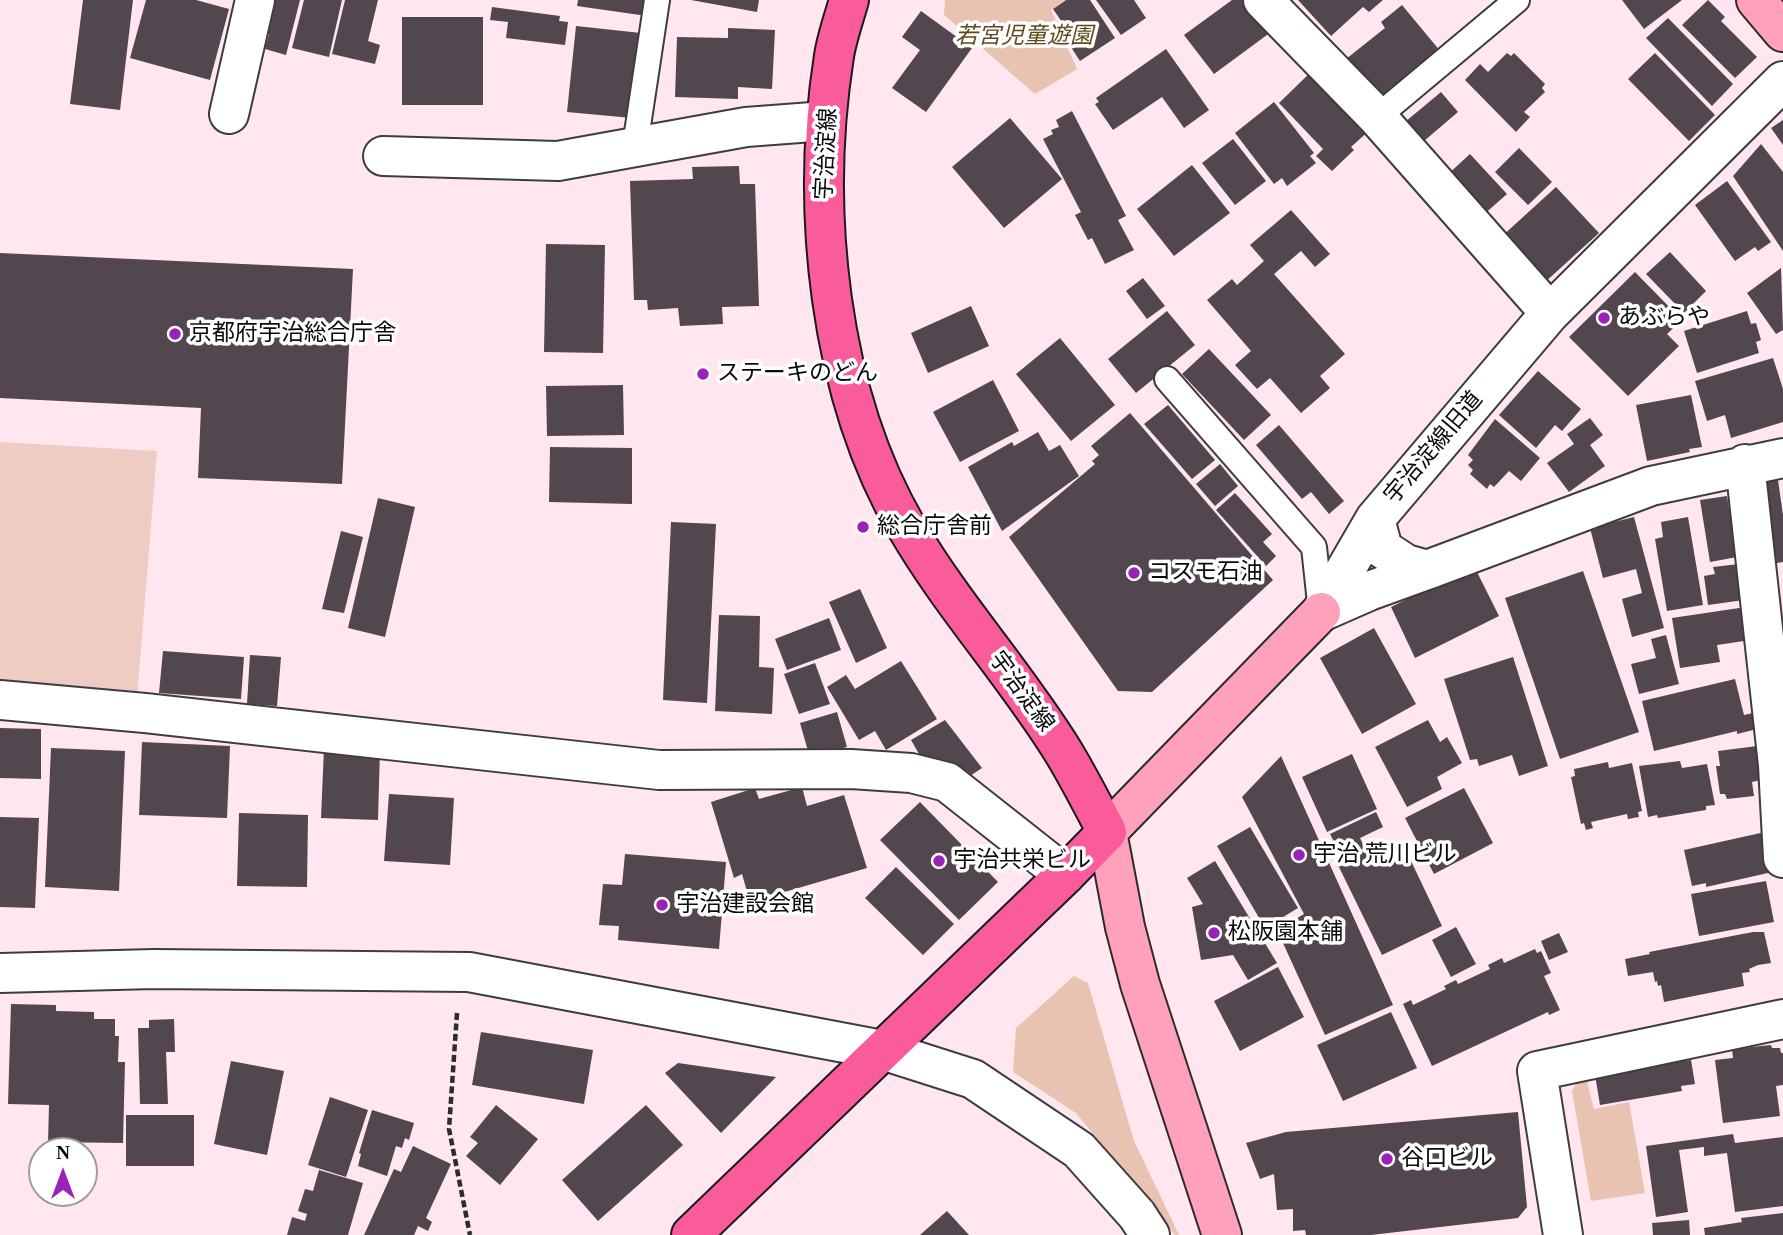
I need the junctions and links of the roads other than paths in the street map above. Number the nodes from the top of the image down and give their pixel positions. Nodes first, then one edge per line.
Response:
1 (255, 0) edge
2 (657, 0) edge
3 (849, 0) edge
4 (1263, 0) edge
5 (1517, 0) edge
6 (1756, 0) edge
7 (1783, 32) edge
8 (1783, 81) edge
9 (229, 114) dead end
10 (1377, 117) junction
11 (826, 121) junction
12 (635, 146) junction
13 (383, 156) dead end
14 (1550, 313) junction
15 (1167, 379) dead end
16 (1783, 458) edge
17 (1745, 464) junction
18 (1375, 519) junction
19 (1427, 570) junction
20 (1321, 612) junction
21 (0, 699) edge
22 (1107, 832) junction
23 (1783, 858) edge
24 (1065, 875) junction
25 (0, 972) edge
26 (1783, 1019) edge
27 (882, 1050) junction
28 (691, 1235) edge
29 (1150, 1235) edge
30 (1223, 1235) edge
31 (1563, 1235) edge

1 - 9 street
2 - 12 lane
3 - 11 main road, 宇治淀線
4 - 10 street
5 - 10 lane
6 - 7 street
8 - 14 street, 宇治淀線旧道
10 - 14 street
11 - 12 street
11 - 22 main road, 宇治淀線
12 - 13 street
14 - 18 street, 宇治淀線旧道
15 - 20 lane
16 - 17 street
17 - 19 street
17 - 23 street
18 - 19 street
18 - 20 street, 宇治淀線旧道
19 - 20 street
20 - 22 street, 宇治淀線旧道
21 - 24 street
22 - 24 main road
22 - 30 street
24 - 27 main road
25 - 27 street
26 - 31 street
27 - 28 main road
27 - 29 street

